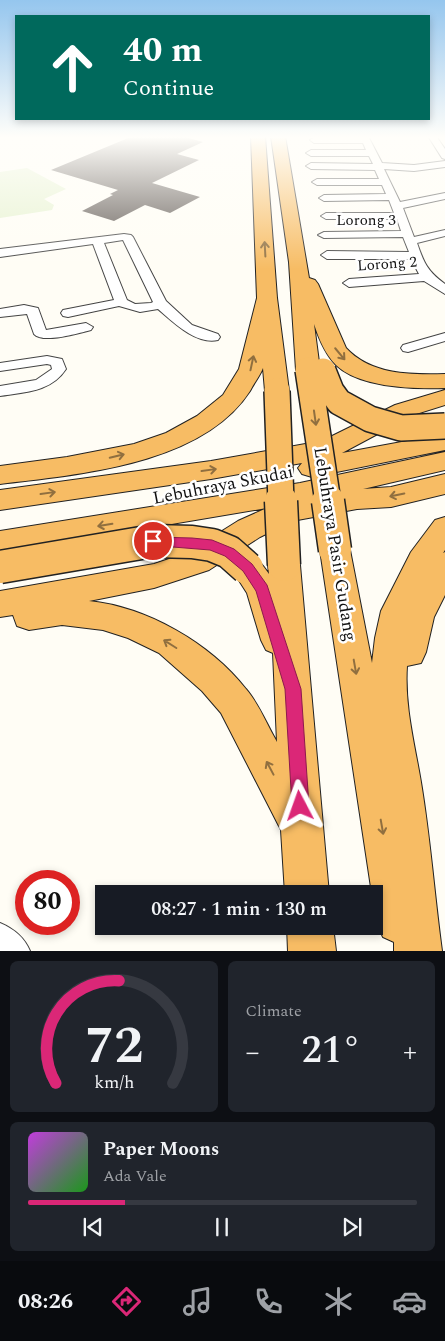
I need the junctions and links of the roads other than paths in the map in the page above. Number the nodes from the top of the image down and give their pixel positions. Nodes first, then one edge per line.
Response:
1 (261, 180) edge
2 (285, 180) edge
3 (318, 182) dead end
4 (386, 182) joint
5 (445, 196) edge
6 (324, 198) dead end
7 (397, 206) junction
8 (326, 216) dead end
9 (445, 233) edge
10 (324, 235) dead end
11 (409, 238) junction
12 (96, 240) junction
13 (0, 253) edge
14 (328, 255) dead end
15 (416, 256) junction
16 (298, 262) junction
17 (349, 283) dead end
18 (438, 283) edge
19 (268, 298) junction
20 (121, 302) junction
21 (160, 304) junction
22 (0, 313) edge
23 (68, 313) dead end
24 (86, 327) dead end
25 (213, 337) dead end
26 (445, 337) edge
27 (408, 348) dead end
28 (0, 367) edge
29 (316, 371) junction
30 (445, 381) edge
31 (0, 391) edge
32 (445, 397) edge
33 (445, 410) edge
34 (445, 426) edge
35 (445, 442) edge
36 (445, 461) edge
37 (0, 476) edge
38 (305, 481) junction
39 (445, 484) edge
40 (0, 500) edge
41 (0, 523) edge
42 (445, 528) edge
43 (0, 542) edge
44 (445, 564) edge
45 (0, 567) edge
46 (0, 580) edge
47 (0, 604) edge
48 (0, 620) edge
49 (293, 689) junction
50 (403, 796) junction
51 (302, 826) junction
52 (307, 885) edge
53 (404, 897) junction
54 (404, 951) edge
55 (418, 951) edge

19 -> 1 highway
2 - 16 highway
3 - 4 street
4 - 7 street
5 - 7 street
6 - 7 street
7 - 8 street
7 - 11 street
9 - 11 street, Lorong 3
10 - 11 street, Lorong 3
11 - 15 street
12 - 13 street
12 - 20 street
12 - 21 street
14 - 15 street
15 - 18 street
16 - 29 highway
16 -> 30 highway
17 - 18 street, Lorong 2
37 -> 19 highway
19 - 49 highway, bridge
20 - 21 street
20 - 23 street
21 - 25 street
22 - 24 street
26 - 27 street
28 - 31 street
29 - 34 highway, bridge
29 -> 53 highway, Lebuhraya Pasir Gudang, bridge
40 -> 32 highway
33 - 38 highway
35 - 38 highway, Lebuhraya Skudai
36 - 38 highway, Lebuhraya Skudai
38 - 41 highway, Lebuhraya Skudai
38 -> 43 highway, Lebuhraya Skudai
38 - 46 highway
39 -> 47 highway
42 - 50 highway
44 - 50 highway
45 - 49 highway, bridge
51 -> 48 highway
49 - 51 highway
50 - 53 highway
51 - 52 highway
53 - 54 highway, Lebuhraya Pasir Gudang
53 - 55 highway

